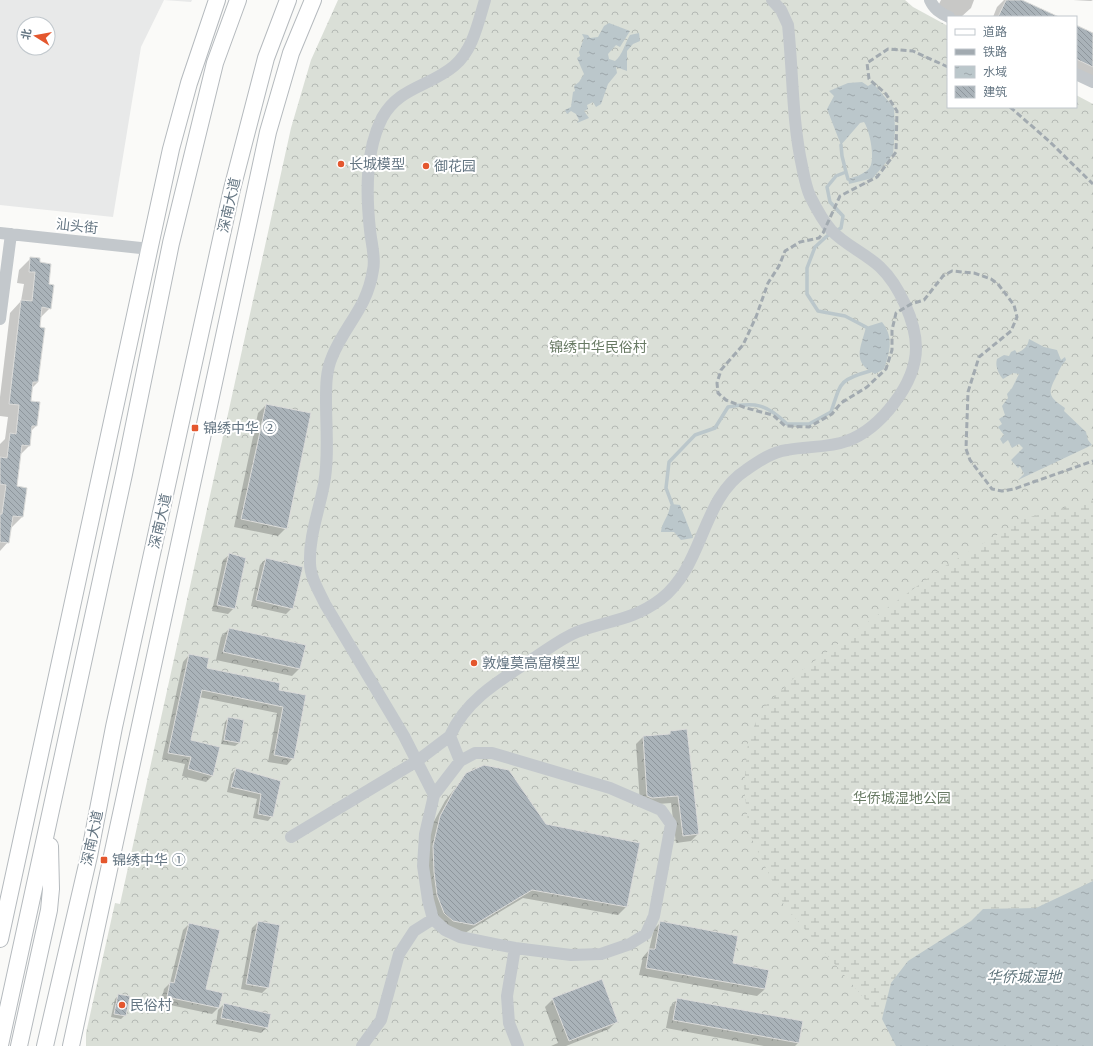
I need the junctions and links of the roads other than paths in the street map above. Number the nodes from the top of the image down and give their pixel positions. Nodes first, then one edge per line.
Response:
1 (218, 0) edge
2 (288, 0) edge
3 (313, 0) edge
4 (485, 0) edge
5 (772, 0) edge
6 (930, 0) edge
7 (235, 4) edge
8 (947, 16) edge
9 (1077, 74) edge
10 (1093, 82) edge
11 (232, 189) junction
12 (6, 233) edge
13 (150, 249) junction
14 (238, 269) junction
15 (0, 319) edge
16 (121, 387) junction
17 (124, 474) junction
18 (450, 736) junction
19 (417, 761) junction
20 (460, 762) junction
21 (434, 795) junction
22 (49, 820) junction
23 (291, 837) dead end
24 (14, 876) junction
25 (0, 892) edge
26 (433, 919) junction
27 (0, 934) edge
28 (515, 948) junction
29 (0, 1045) edge
30 (19, 1046) edge
31 (45, 1046) edge
32 (71, 1046) edge
33 (362, 1046) edge
34 (518, 1046) edge

1 - 13 main road
2 - 11 main road, 深南大道
3 - 14 main road
4 - 19 street
5 - 18 street
6 - 8 street
7 - 17 main road
9 - 10 street
11 - 14 main road
11 - 31 main road, 深南大道
12 - 13 street, 汕头街
12 - 15 street
13 - 16 main road
14 - 32 main road
16 - 17 main road
16 - 24 main road
17 - 22 main road
18 - 19 street
18 - 20 street
19 - 21 street
19 - 23 street
20 - 21 street
20 - 28 street
21 - 26 street
22 - 29 main road
22 - 30 main road
24 - 25 main road
24 - 27 main road
26 - 28 street
26 - 33 street
28 - 34 street

